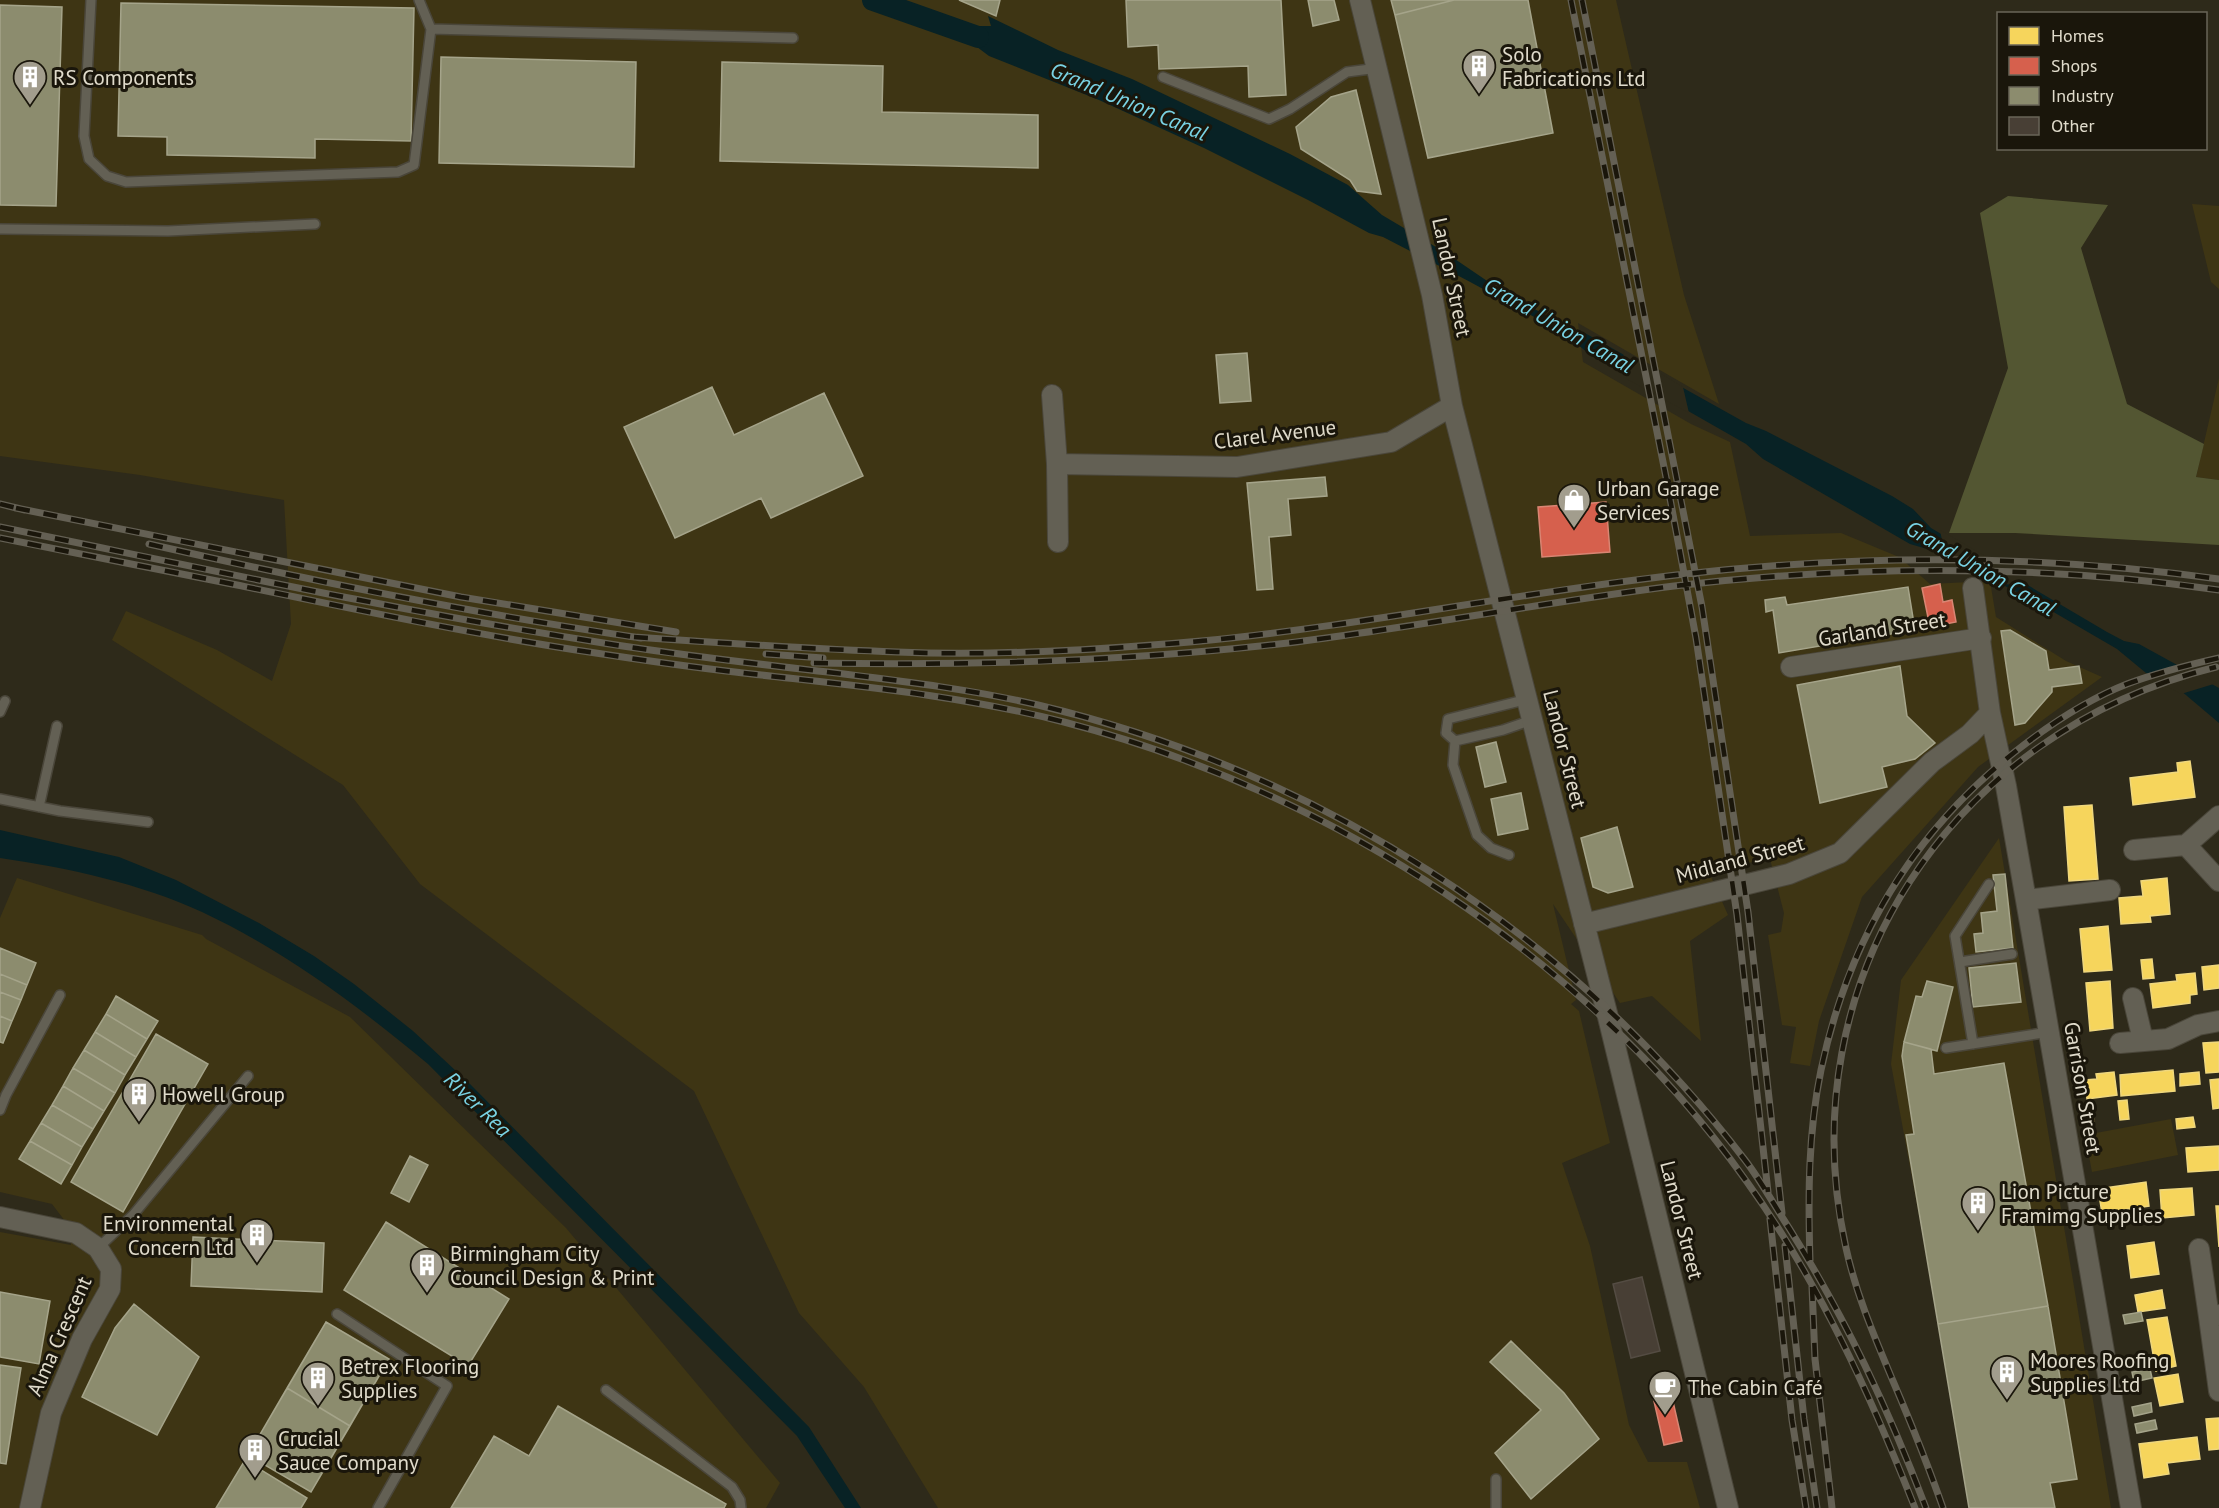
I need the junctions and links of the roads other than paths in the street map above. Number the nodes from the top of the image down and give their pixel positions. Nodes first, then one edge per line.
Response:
1 (91, 0) edge
2 (420, 0) edge
3 (1360, 0) edge
4 (431, 29) junction
5 (793, 38) dead end
6 (1378, 68) junction
7 (1163, 77) dead end
8 (315, 224) dead end
9 (0, 229) edge
10 (1052, 395) dead end
11 (1452, 406) junction
12 (1057, 464) junction
13 (1059, 542) dead end
14 (1973, 588) dead end
15 (1981, 638) junction
16 (1791, 667) dead end
17 (1528, 699) junction
18 (5, 701) dead end
19 (0, 712) edge
20 (1990, 713) junction
21 (1532, 720) junction
22 (57, 726) dead end
23 (1455, 741) junction
24 (0, 799) edge
25 (39, 807) junction
26 (2219, 816) edge
27 (148, 822) dead end
28 (2186, 845) junction
29 (2134, 850) dead end
30 (1509, 855) dead end
31 (2219, 881) edge
32 (1989, 884) dead end
33 (2110, 890) dead end
34 (2026, 900) junction
35 (1584, 924) junction
36 (2012, 954) dead end
37 (1960, 962) junction
38 (60, 995) dead end
39 (2133, 998) dead end
40 (2219, 1022) edge
41 (2049, 1032) junction
42 (2143, 1040) junction
43 (2120, 1043) dead end
44 (1972, 1044) junction
45 (1946, 1048) dead end
46 (248, 1076) dead end
47 (0, 1110) edge
48 (0, 1217) edge
49 (98, 1248) junction
50 (2199, 1249) dead end
51 (337, 1314) dead end
52 (2214, 1316) edge
53 (606, 1390) dead end
54 (2219, 1391) edge
55 (1496, 1479) dead end
56 (30, 1508) edge
57 (378, 1508) edge
58 (741, 1508) edge
59 (1496, 1508) edge
60 (1728, 1508) edge
61 (2131, 1508) edge

1 - 4 lane
2 - 4 lane
3 - 6 street, Landor Street
4 - 5 lane
6 - 7 lane
6 - 11 street, Landor Street
8 - 9 lane
10 - 12 street
11 - 12 street, Clarel Avenue
11 - 17 street, Landor Street
12 - 13 street
14 - 15 street, Garrison Street
15 - 16 street, Garland Street
15 - 20 street, Garrison Street
17 - 21 street, Landor Street
17 - 23 lane
18 - 19 lane
20 - 34 street, Garrison Street
20 - 35 street, Midland Street
21 - 23 lane
21 - 35 street, Landor Street
22 - 25 lane
23 - 30 lane
24 - 25 lane
25 - 27 lane
26 - 28 street
28 - 29 street
28 - 31 street
32 - 37 lane
33 - 34 street
34 - 41 street, Garrison Street
35 - 60 street, Landor Street
36 - 37 lane
37 - 44 lane
38 - 47 lane
39 - 42 street
40 - 42 street
41 - 44 lane
41 - 61 street, Garrison Street
42 - 43 street
44 - 45 lane
46 - 49 lane
48 - 49 street, Alma Crescent
49 - 56 street, Alma Crescent
50 - 52 street
51 - 57 lane
52 - 54 street
53 - 58 lane
55 - 59 lane

